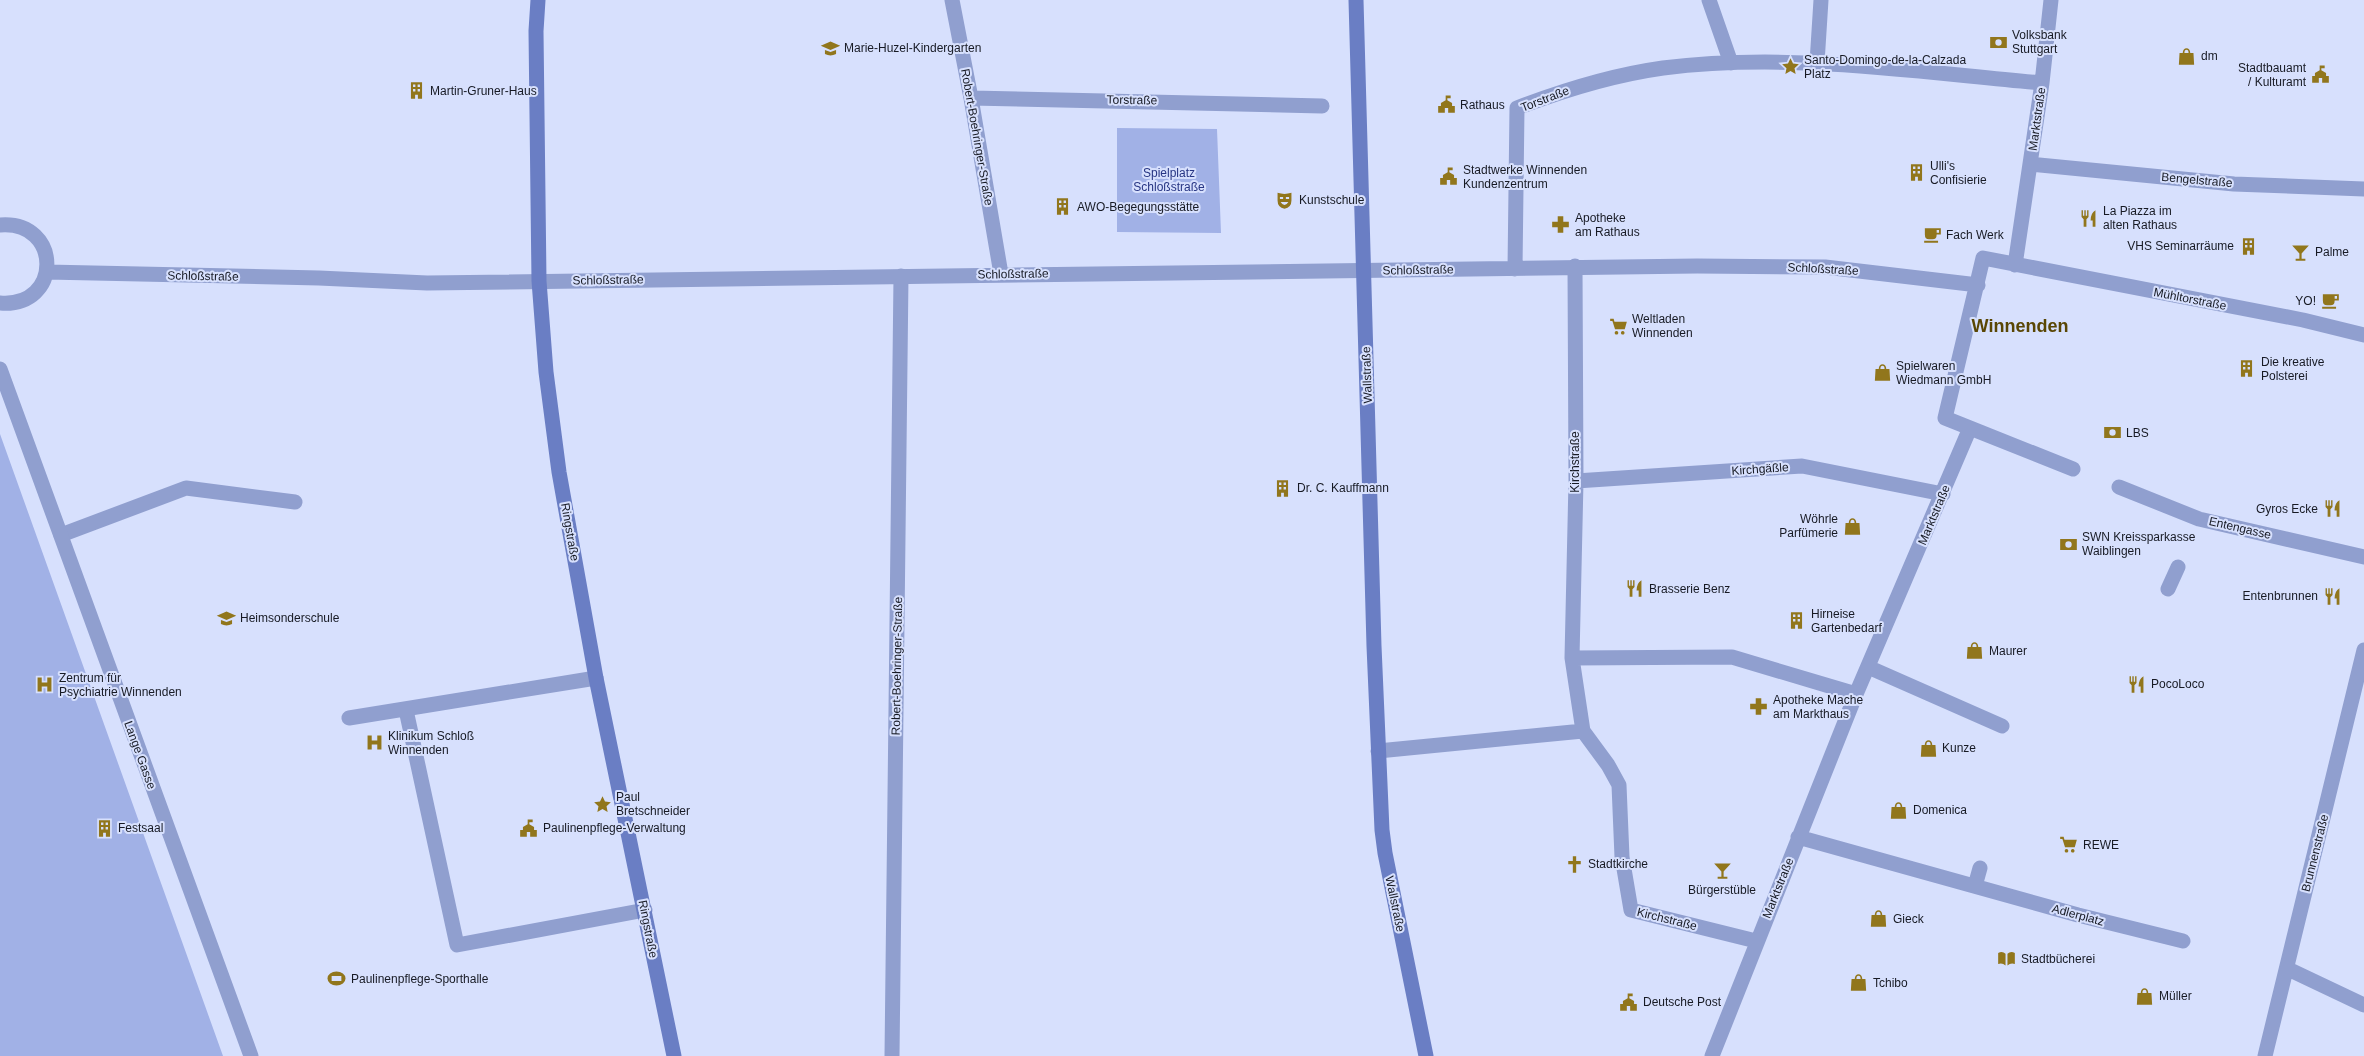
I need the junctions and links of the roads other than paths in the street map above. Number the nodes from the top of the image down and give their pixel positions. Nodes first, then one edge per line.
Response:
1 (538, 0) edge
2 (952, 0) edge
3 (1356, 0) edge
4 (1710, 0) edge
5 (1821, 0) edge
6 (2051, 0) edge
7 (1730, 63) junction
8 (1817, 63) junction
9 (2042, 83) junction
10 (971, 98) junction
11 (1322, 106) dead end
12 (2030, 164) junction
13 (2364, 189) edge
14 (0, 225) edge
15 (2015, 265) junction
16 (1575, 266) junction
17 (1515, 269) junction
18 (1364, 271) junction
19 (47, 272) junction
20 (1001, 274) junction
21 (901, 276) junction
22 (539, 281) junction
23 (1978, 285) junction
24 (0, 303) edge
25 (2364, 335) edge
26 (0, 370) edge
27 (1970, 428) junction
28 (2073, 469) dead end
29 (1576, 481) junction
30 (2119, 487) dead end
31 (1943, 494) junction
32 (295, 502) dead end
33 (61, 535) junction
34 (2364, 557) edge
35 (2178, 567) dead end
36 (2168, 589) dead end
37 (2364, 650) edge
38 (1572, 658) junction
39 (1868, 667) junction
40 (596, 678) junction
41 (1856, 694) junction
42 (406, 710) junction
43 (349, 718) dead end
44 (2002, 726) dead end
45 (1583, 732) junction
46 (1378, 751) junction
47 (1798, 837) junction
48 (1980, 868) dead end
49 (1974, 886) junction
50 (644, 910) junction
51 (1756, 941) junction
52 (2183, 941) dead end
53 (2288, 969) junction
54 (2364, 1005) edge
55 (250, 1056) edge
56 (674, 1056) edge
57 (892, 1056) edge
58 (1426, 1056) edge
59 (1712, 1056) edge
60 (2266, 1056) edge

1 - 22 street, Ringstraße
2 - 10 street, Robert-Boehringer-Straße
3 - 18 street, Wallstraße
4 - 7 street
5 - 8 street
6 - 9 street, Marktstraße
7 - 8 street, Torstraße
7 - 17 street, Torstraße
8 - 9 street, Torstraße
9 - 12 street, Marktstraße
10 - 11 street, Torstraße
10 - 20 street, Robert-Boehringer-Straße
12 - 13 street, Bengelstraße
12 - 15 street, Marktstraße
14 - 19 street
15 - 23 street
15 - 25 street, Mühltorstraße
16 - 17 street, Schloßstraße
16 - 23 street, Schloßstraße
16 - 29 street, Kirchstraße
17 - 18 street, Schloßstraße
18 - 20 street, Schloßstraße
18 - 46 street, Wallstraße
19 - 22 street, Schloßstraße
19 - 24 street
20 - 21 street, Schloßstraße
21 - 22 street, Schloßstraße
21 - 57 street, Robert-Boehringer-Straße
22 - 40 street, Ringstraße
23 - 27 street
26 - 33 street, Lange Gasse
27 - 28 street
27 - 31 street, Marktstraße
29 - 31 street, Kirchgäßle
29 - 38 street, Kirchstraße
30 - 34 street, Entengasse
31 - 39 street, Marktstraße
32 - 33 street
33 - 55 street, Lange Gasse
35 - 36 street
37 - 53 street, Brunnenstraße
38 - 41 street
38 - 45 street, Kirchstraße
39 - 41 street, Marktstraße
39 - 44 street
40 - 42 street
40 - 50 street, Ringstraße
41 - 47 street, Marktstraße
42 - 43 street
42 - 50 street
45 - 46 street
45 - 51 street, Kirchstraße
46 - 58 street, Wallstraße
47 - 49 street, Adlerplatz
47 - 51 street, Marktstraße
48 - 49 street
49 - 52 street, Adlerplatz
50 - 56 street, Ringstraße
51 - 59 street, Marktstraße
53 - 54 street
53 - 60 street, Brunnenstraße

